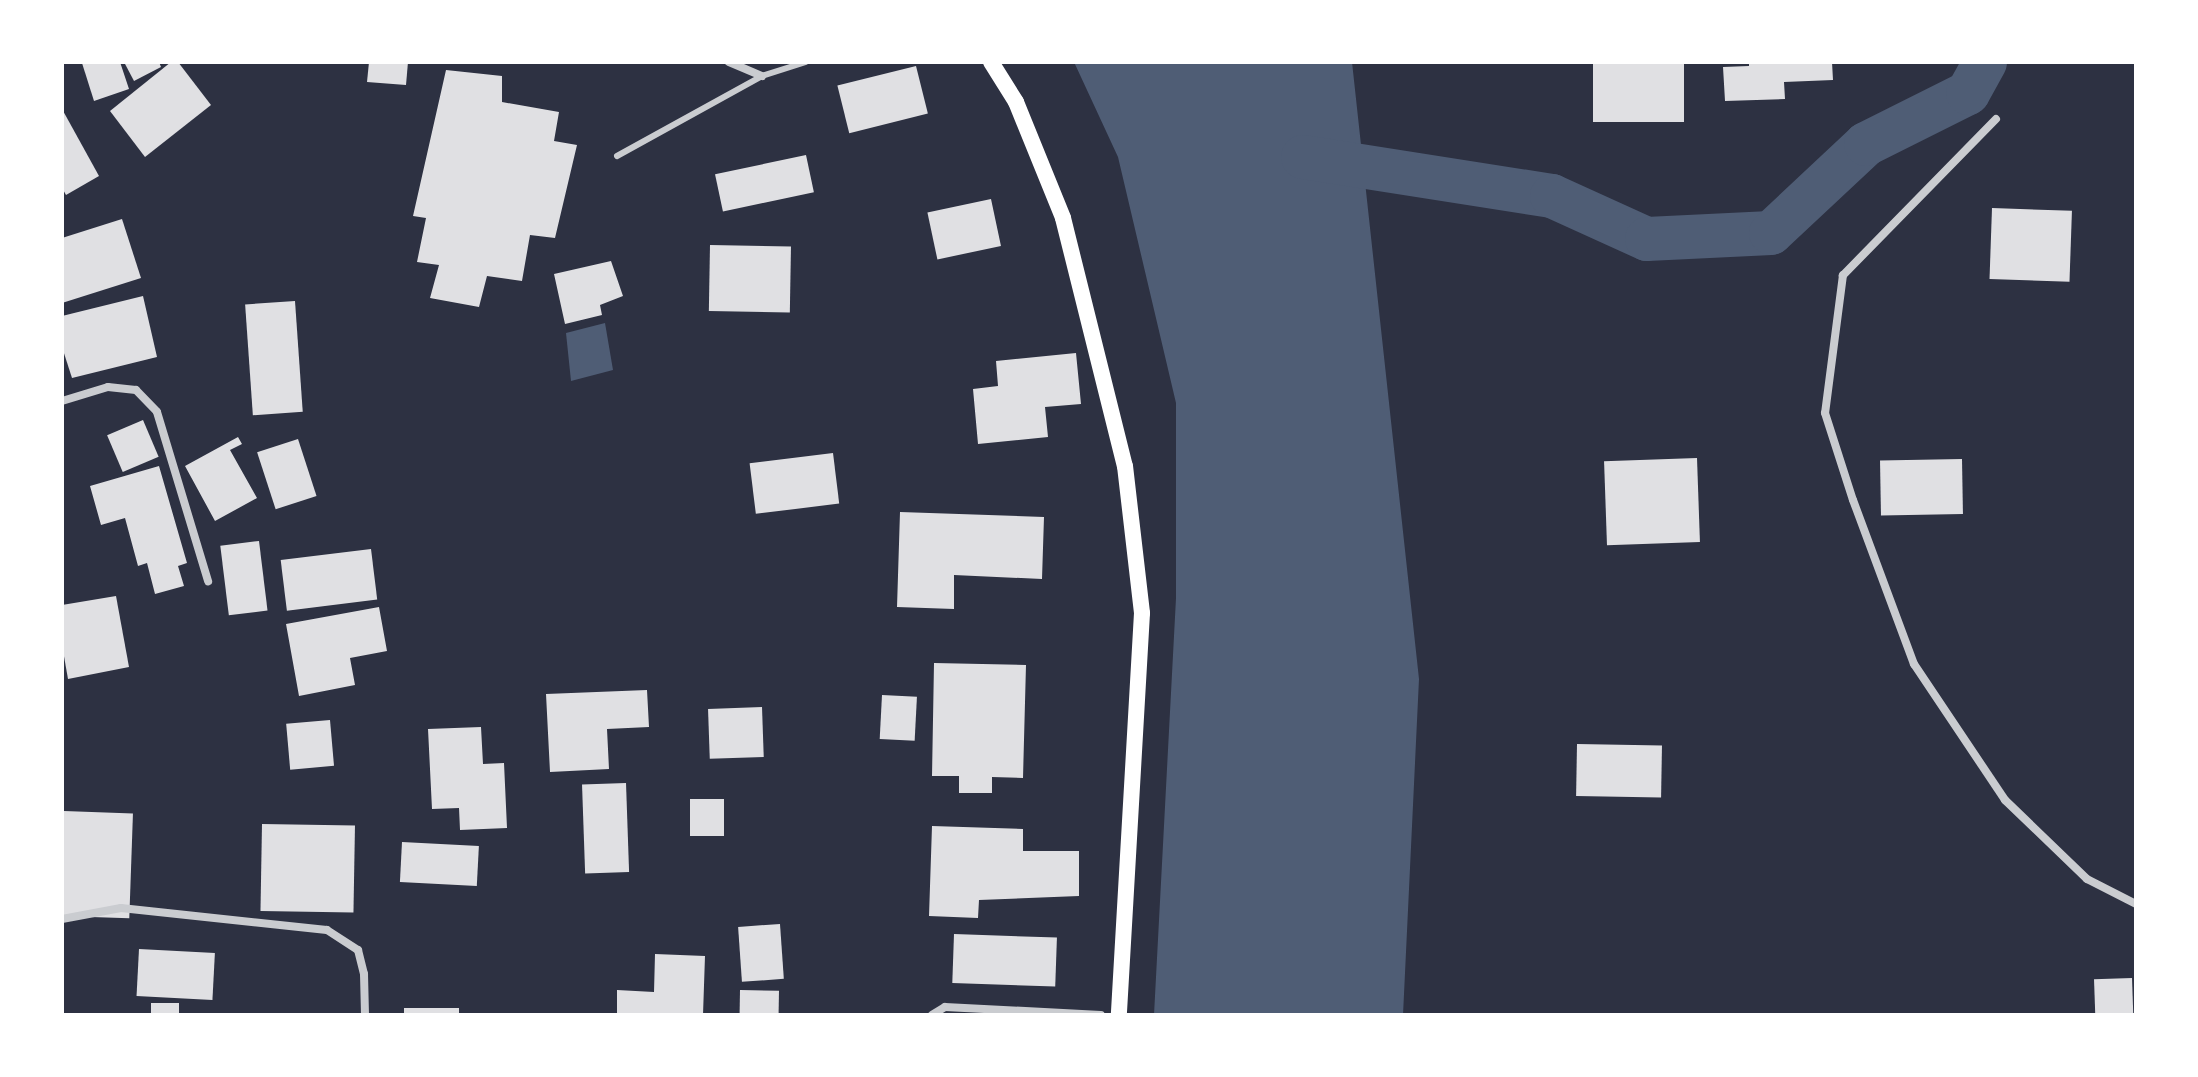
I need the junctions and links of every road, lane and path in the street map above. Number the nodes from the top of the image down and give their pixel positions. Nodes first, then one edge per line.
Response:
1 (729, 62) edge
2 (806, 62) edge
3 (991, 62) edge
4 (762, 76) junction
5 (1996, 119) dead end
6 (617, 156) dead end
7 (62, 401) edge
8 (208, 581) dead end
9 (2136, 904) edge
10 (62, 919) edge
11 (365, 1015) edge
12 (932, 1015) edge
13 (1101, 1015) edge
14 (1119, 1015) edge

1 - 4 street
2 - 4 lane
3 - 14 main road
4 - 6 lane
5 - 9 street
7 - 8 street
10 - 11 street
12 - 13 street

